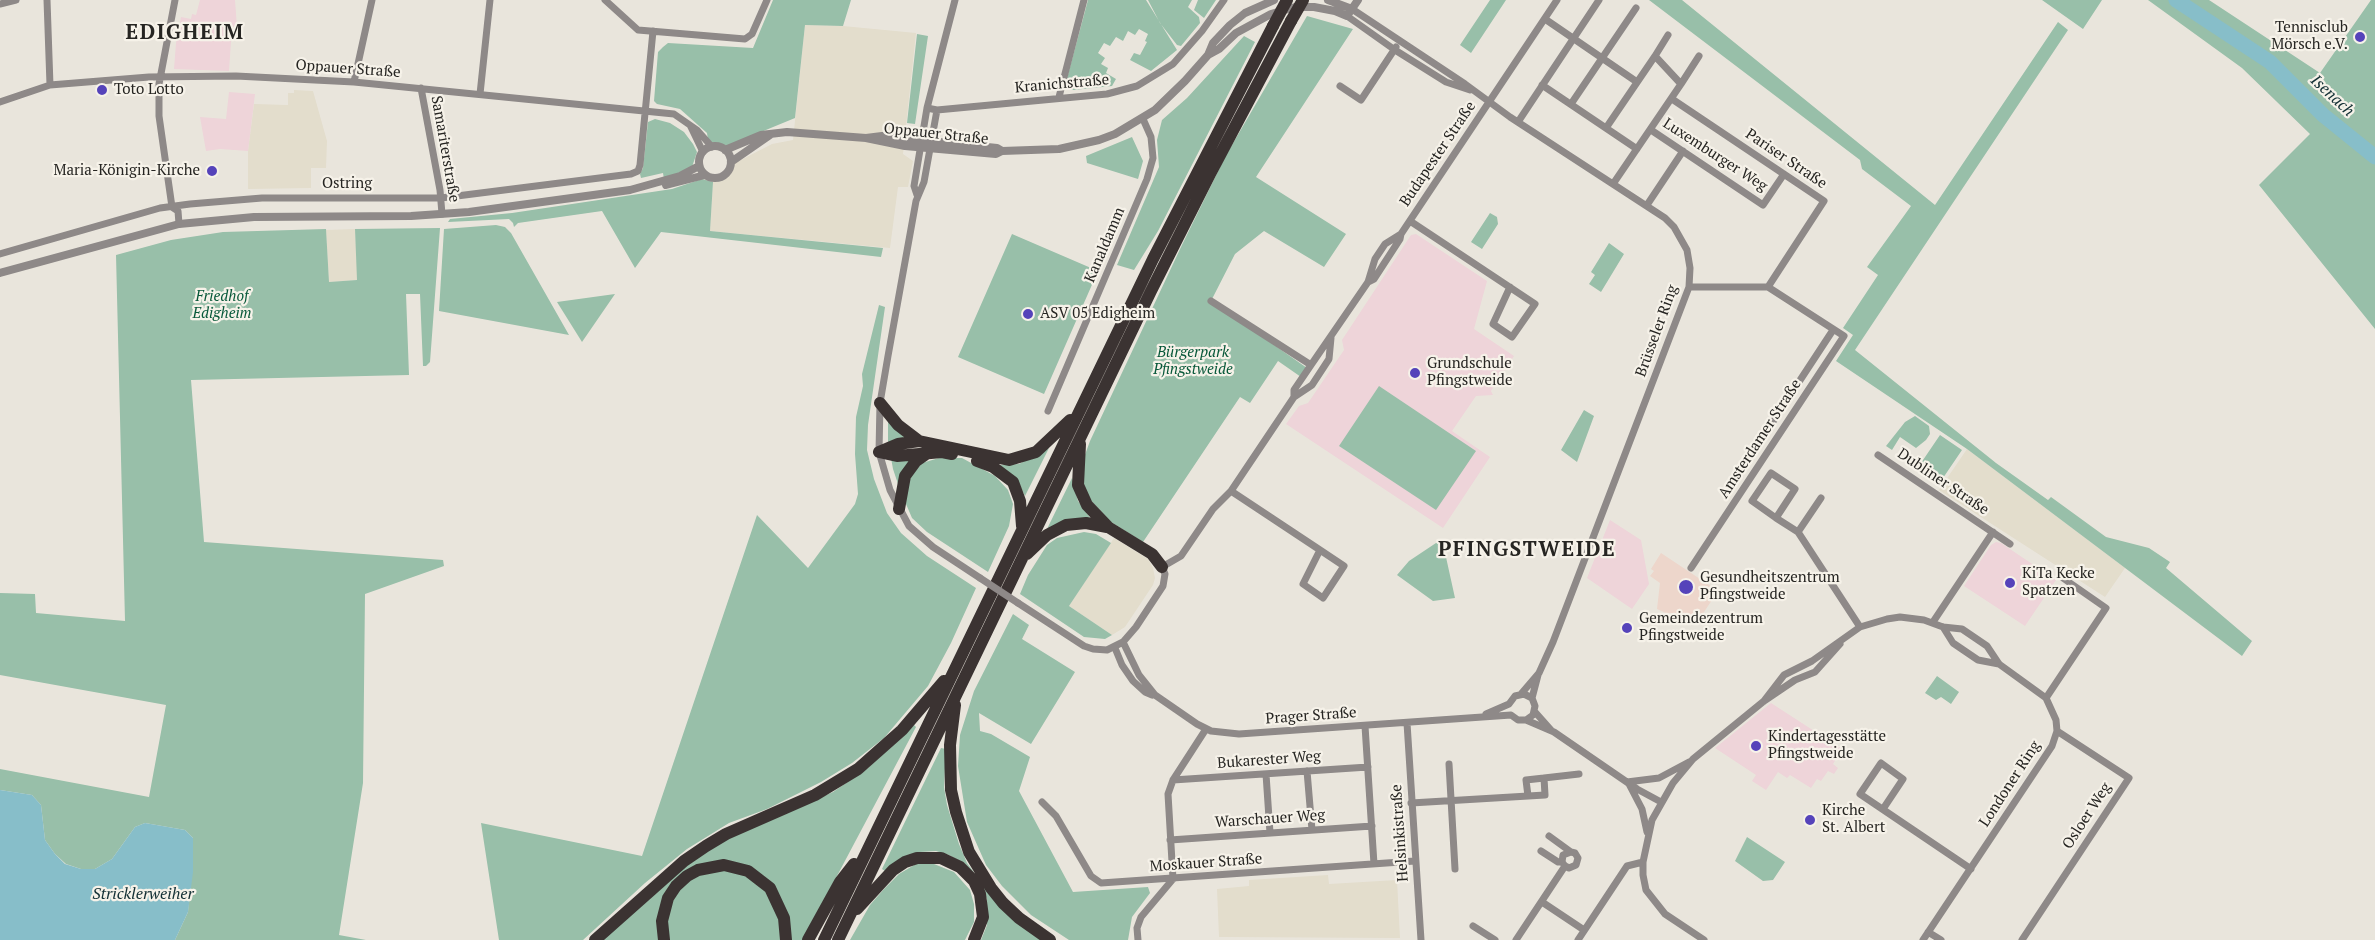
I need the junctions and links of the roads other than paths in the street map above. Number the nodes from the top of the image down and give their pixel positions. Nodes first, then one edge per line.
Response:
1 (16, 0) edge
2 (47, 0) edge
3 (175, 0) edge
4 (372, 0) edge
5 (490, 0) edge
6 (767, 0) edge
7 (955, 0) edge
8 (1084, 0) edge
9 (1224, 0) edge
10 (1274, 0) edge
11 (1328, 0) edge
12 (1358, 0) edge
13 (1557, 0) edge
14 (1599, 0) edge
15 (607, 1) edge
16 (1295, 2) edge
17 (0, 4) edge
18 (1636, 8) dead end
19 (1350, 13) junction
20 (1545, 19) junction
21 (653, 31) junction
22 (1668, 35) dead end
23 (1573, 38) junction
24 (1400, 42) junction
25 (1395, 50) junction
26 (1208, 55) junction
27 (1655, 56) junction
28 (1699, 56) dead end
29 (1602, 58) junction
30 (161, 76) junction
31 (354, 82) junction
32 (1637, 82) junction
33 (1681, 84) junction
34 (50, 85) junction
35 (1542, 85) junction
36 (1340, 86) dead end
37 (421, 88) junction
38 (1470, 90) junction
39 (480, 94) junction
40 (1059, 97) junction
41 (1672, 99) junction
42 (0, 102) edge
43 (1489, 103) junction
44 (1571, 104) junction
45 (927, 108) junction
46 (645, 110) junction
47 (937, 110) junction
48 (1143, 119) junction
49 (1518, 122) junction
50 (691, 127) junction
51 (1606, 128) junction
52 (1651, 130) junction
53 (770, 135) junction
54 (920, 144) junction
55 (931, 146) junction
56 (712, 147) junction
57 (1637, 149) junction
58 (724, 150) junction
59 (1683, 151) junction
60 (703, 152) junction
61 (731, 162) junction
62 (699, 166) junction
63 (1784, 174) junction
64 (705, 175) junction
65 (1613, 184) junction
66 (639, 188) junction
67 (917, 195) junction
68 (441, 198) junction
69 (1647, 205) junction
70 (172, 207) junction
71 (442, 214) junction
72 (1410, 220) junction
73 (179, 224) junction
74 (0, 254) edge
75 (0, 273) edge
76 (1510, 287) junction
77 (1689, 287) junction
78 (1768, 287) junction
79 (1211, 301) dead end
80 (1833, 330) junction
81 (1331, 338) junction
82 (1311, 365) junction
83 (1294, 397) junction
84 (880, 403) junction
85 (1048, 411) dead end
86 (1077, 413) junction
87 (1081, 437) junction
88 (919, 441) junction
89 (879, 452) junction
90 (928, 453) junction
91 (1878, 455) dead end
92 (1749, 458) dead end
93 (1231, 491) junction
94 (1821, 498) dead end
95 (899, 509) junction
96 (1776, 518) junction
97 (1108, 527) junction
98 (1022, 528) junction
99 (1798, 532) junction
100 (1993, 532) junction
101 (2010, 544) dead end
102 (1320, 550) junction
103 (1022, 559) junction
104 (1162, 567) junction
105 (1691, 568) dead end
106 (2060, 576) dead end
107 (1933, 622) junction
108 (1860, 627) junction
109 (1943, 627) junction
110 (1850, 633) junction
111 (1123, 642) junction
112 (1115, 648) junction
113 (1999, 664) junction
114 (954, 668) junction
115 (1539, 673) junction
116 (957, 694) junction
117 (1521, 694) junction
118 (1155, 695) junction
119 (1532, 698) junction
120 (2046, 698) junction
121 (1764, 701) junction
122 (1509, 704) junction
123 (1534, 712) junction
124 (1511, 715) junction
125 (1481, 717) junction
126 (1526, 720) junction
127 (1407, 723) junction
128 (1365, 726) junction
129 (1206, 729) junction
130 (2057, 731) junction
131 (1554, 732) junction
132 (1693, 759) junction
133 (1449, 764) dead end
134 (1368, 767) junction
135 (1307, 771) junction
136 (1266, 774) junction
137 (1579, 774) dead end
138 (1544, 778) junction
139 (1173, 780) junction
140 (1627, 782) junction
141 (1528, 796) junction
142 (1452, 801) junction
143 (1042, 802) dead end
144 (1660, 802) junction
145 (1411, 803) junction
146 (1883, 809) junction
147 (1372, 826) junction
148 (1312, 830) junction
149 (1270, 833) junction
150 (1647, 836) junction
151 (1549, 837) dead end
152 (872, 839) junction
153 (1170, 840) junction
154 (1541, 851) dead end
155 (1571, 852) junction
156 (1415, 861) junction
157 (1643, 862) junction
158 (1374, 864) junction
159 (1564, 864) junction
160 (1971, 868) junction
161 (1455, 869) dead end
162 (1173, 879) junction
163 (1542, 902) junction
164 (850, 916) junction
165 (1473, 926) dead end
166 (1584, 930) junction
167 (1928, 932) junction
168 (595, 940) edge
169 (664, 940) edge
170 (786, 940) edge
171 (808, 940) edge
172 (824, 940) edge
173 (838, 940) edge
174 (974, 940) edge
175 (1050, 940) edge
176 (1138, 940) edge
177 (1421, 940) edge
178 (1495, 940) edge
179 (1516, 940) edge
180 (1579, 940) edge
181 (1704, 940) edge
182 (1923, 940) edge
183 (1941, 940) edge
184 (2022, 940) edge

1 - 17 street
2 - 34 street
3 - 30 street
4 - 31 street
5 - 39 street
6 - 21 street
7 - 45 street
8 - 40 street
9 - 40 street, Kranichstraße
10 - 26 street, Oppauer Straße
11 - 19 street, Brüsseler Ring
12 - 19 street
13 - 20 street, Budapester Straße
14 - 23 street
15 - 21 street
16 - 19 street, Brüsseler Ring
16 - 26 street, Oppauer Straße
16 - 86 highway, bridge
16 - 87 highway, bridge
18 - 29 street
19 - 24 street, Brüsseler Ring
19 - 25 street, Brüsseler Ring
20 - 23 street
20 - 43 street, Budapester Straße
21 - 46 street
22 - 27 street
23 - 29 street
23 - 35 street
24 - 25 street
24 - 38 street, Brüsseler Ring
25 - 36 street
25 - 38 street, Brüsseler Ring
26 - 48 street, Oppauer Straße
27 - 32 street
27 - 33 street
28 - 33 street
29 - 32 street
29 - 44 street
30 - 31 street, Oppauer Straße
30 - 34 street, Oppauer Straße
30 - 70 street
31 - 37 street, Oppauer Straße
32 - 51 street
33 - 41 street
34 - 42 street, Oppauer Straße
35 - 44 street
35 - 49 street
37 - 39 street, Oppauer Straße
37 - 68 street, Samariterstraße
38 - 43 street, Brüsseler Ring
39 - 46 street, Oppauer Straße
40 - 47 street, Kranichstraße
41 - 52 street
41 - 63 street, Pariser Straße
43 - 49 street, Brüsseler Ring
43 - 72 street, Budapester Straße
44 - 51 street
45 - 47 street, Kranichstraße
45 - 54 street
46 - 50 street, Oppauer Straße
46 - 68 street, Ostring
47 - 55 street
48 - 55 street, Oppauer Straße
48 - 85 street, Kanaldamm
49 - 65 street, Brüsseler Ring
50 - 56 street, Oppauer Straße
50 - 60 street
51 - 57 street
52 - 57 street
52 - 59 street, Luxemburger Weg
53 - 54 street, Oppauer Straße
53 - 58 street, Oppauer Straße
53 - 61 street
54 - 55 street, Oppauer Straße
54 - 67 street
55 - 67 street
56 - 58 street
56 - 60 street
57 - 65 street
58 - 61 street
59 - 63 street, Luxemburger Weg
59 - 69 street
60 - 62 street
61 - 64 street
62 - 64 street
62 - 66 street
63 - 78 street, Pariser Straße
64 - 66 street
65 - 69 street, Brüsseler Ring
66 - 71 street
67 - 84 street
68 - 70 street, Ostring
68 - 71 street, Samariterstraße
69 - 77 street, Brüsseler Ring
70 - 73 street
70 - 74 street, Ostring
71 - 73 street
72 - 76 street, Budapester Straße
72 - 81 street, Budapester Straße
73 - 75 street
76 - 76 street, Budapester Straße
77 - 78 street
77 - 115 street, Brüsseler Ring
78 - 80 street
79 - 82 street
80 - 92 street, Amsterdamer Straße
80 - 105 street, Amsterdamer Straße
81 - 82 street, Budapester Straße
81 - 83 street, Budapester Straße
82 - 83 street, Budapester Straße
83 - 93 street, Budapester Straße
84 - 88 highway
84 - 89 street
86 - 88 highway
86 - 98 highway
87 - 97 highway
87 - 103 highway
88 - 89 highway
89 - 90 highway
89 - 95 street
90 - 95 highway
90 - 98 highway
91 - 100 street, Dubliner Straße
93 - 102 street
93 - 104 street, Budapester Straße
94 - 99 street
95 - 112 street, bridge
96 - 96 street
96 - 99 street
97 - 103 highway
97 - 104 highway
98 - 114 highway
99 - 108 street
100 - 101 street, Dubliner Straße
100 - 107 street, Dubliner Straße
102 - 102 street
103 - 116 highway
104 - 111 street
106 - 120 street
107 - 108 street
107 - 109 street
108 - 110 street
109 - 113 street
109 - 113 street
110 - 121 street
110 - 121 street
111 - 112 street
111 - 118 street, Prager Straße
112 - 118 street, Prager Straße
113 - 120 street
114 - 152 highway
114 - 168 highway
115 - 117 street, Brüsseler Ring
115 - 119 street, Brüsseler Ring
116 - 164 highway
116 - 175 highway
117 - 119 street
117 - 122 street, Prager Straße
118 - 129 street, Prager Straße
119 - 123 street
120 - 130 street, Londoner Ring
121 - 132 street
122 - 124 street
122 - 125 street, Prager Straße
123 - 126 street
123 - 131 street, Prager Straße
124 - 125 street, Prager Straße
124 - 126 street, Prager Straße
125 - 127 street, Prager Straße
126 - 131 street, Prager Straße
127 - 128 street, Prager Straße
127 - 145 street, Helsinkistraße
128 - 129 street, Prager Straße
128 - 134 street
129 - 139 street
130 - 160 street, Londoner Ring
130 - 184 street, Osloer Weg
131 - 140 street, Prager Straße
132 - 140 street
132 - 144 street
133 - 142 street
134 - 135 street, Bukarester Weg
134 - 147 street
135 - 136 street, Bukarester Weg
135 - 148 street
136 - 139 street, Bukarester Weg
136 - 149 street
137 - 138 street
138 - 141 street
138 - 141 street
139 - 153 street
140 - 144 street, Prager Straße
140 - 150 street, Prager Straße
141 - 142 street
142 - 145 street
142 - 161 street
143 - 162 street, Moskauer Straße
144 - 150 street
145 - 156 street, Helsinkistraße
146 - 146 street
146 - 160 street
147 - 148 street, Warschauer Weg
147 - 158 street
148 - 149 street, Warschauer Weg
149 - 153 street, Warschauer Weg
150 - 157 street
151 - 155 street
152 - 171 highway
152 - 172 highway
153 - 162 street
154 - 159 street
155 - 159 street
155 - 159 street
156 - 158 street, Moskauer Straße
156 - 177 street, Helsinkistraße
157 - 166 street
157 - 181 street
158 - 162 street, Moskauer Straße
159 - 163 street
160 - 167 street, Londoner Ring
162 - 176 street
163 - 166 street
163 - 179 street
164 - 173 highway
164 - 174 highway
165 - 178 street
166 - 180 street
167 - 182 street, Londoner Ring
167 - 183 street
169 - 170 highway

